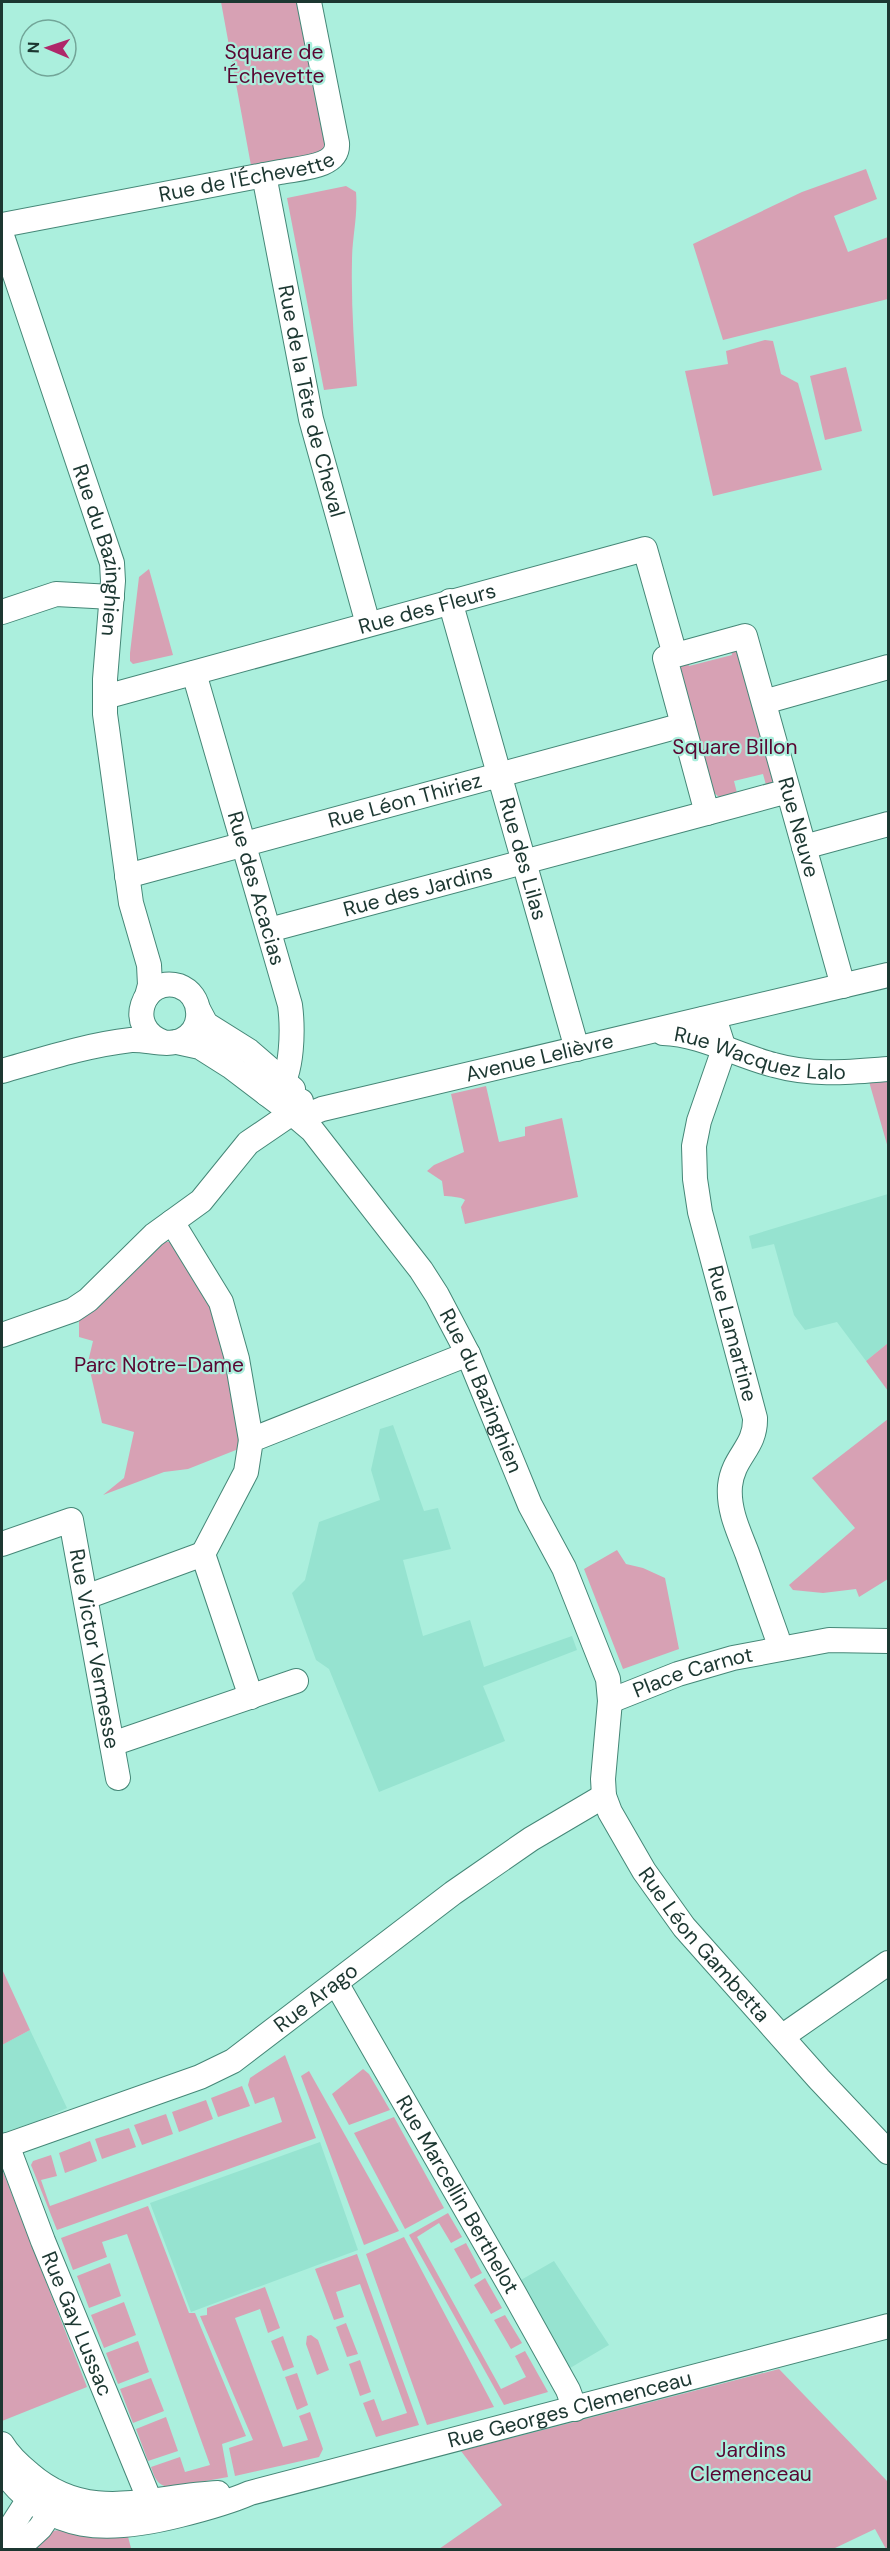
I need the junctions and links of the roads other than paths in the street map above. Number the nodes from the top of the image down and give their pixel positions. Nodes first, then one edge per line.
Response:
1 (309, 2) edge
2 (264, 175) junction
3 (2, 225) edge
4 (2, 236) edge
5 (112, 597) junction
6 (450, 602) junction
7 (2, 612) edge
8 (368, 624) junction
9 (675, 656) junction
10 (888, 668) edge
11 (194, 673) junction
12 (105, 697) junction
13 (764, 702) junction
14 (683, 725) junction
15 (499, 775) junction
16 (788, 791) junction
17 (707, 813) junction
18 (888, 824) edge
19 (244, 844) junction
20 (804, 847) junction
21 (524, 862) junction
22 (127, 876) junction
23 (269, 930) junction
24 (888, 975) edge
25 (843, 986) junction
26 (181, 987) junction
27 (144, 1002) junction
28 (756, 1006) junction
29 (198, 1009) junction
30 (703, 1019) junction
31 (634, 1036) junction
32 (170, 1042) junction
33 (78, 1049) junction
34 (577, 1049) junction
35 (732, 1052) junction
36 (888, 1069) edge
37 (2, 1071) edge
38 (276, 1087) junction
39 (306, 1107) junction
40 (172, 1222) junction
41 (2, 1335) edge
42 (468, 1354) junction
43 (251, 1440) junction
44 (2, 1544) edge
45 (203, 1554) junction
46 (86, 1597) junction
47 (888, 1641) edge
48 (779, 1649) junction
49 (296, 1681) dead end
50 (251, 1696) junction
51 (610, 1701) junction
52 (112, 1744) junction
53 (118, 1778) dead end
54 (604, 1796) junction
55 (888, 1963) edge
56 (336, 1983) junction
57 (783, 2036) junction
58 (4, 2146) edge
59 (888, 2152) edge
60 (888, 2326) edge
61 (575, 2409) junction
62 (2, 2444) edge
63 (2, 2470) edge
64 (250, 2493) junction
65 (46, 2498) junction
66 (150, 2501) junction
67 (10, 2544) edge

1 - 2 street, Rue de l'Échevette
2 - 3 street, Rue de l'Échevette
2 - 8 street, Rue de la Tête de Cheval
4 - 5 street, Rue du Bazinghien
5 - 7 street
5 - 12 street, Rue du Bazinghien
6 - 8 street, Rue des Fleurs
6 - 9 street, Rue des Fleurs
6 - 15 street, Rue des Lilas
8 - 11 street, Rue des Fleurs
9 - 13 street, Rue Neuve
9 - 14 street
10 - 13 street
11 - 12 street, Rue des Fleurs
11 - 19 street, Rue des Acacias
12 - 22 street, Rue du Bazinghien
13 - 16 street, Rue Neuve
14 - 15 street, Rue Léon Thiriez
14 - 17 street
15 - 19 street, Rue Léon Thiriez
15 - 21 street, Rue des Lilas
16 - 17 street
16 - 20 street, Rue Neuve
17 - 21 street, Rue des Jardins
18 - 20 street
19 - 22 street, Rue Léon Thiriez
19 - 23 street, Rue des Acacias
20 - 25 street, Rue Neuve
21 - 23 street, Rue des Jardins
21 - 34 street, Rue des Lilas
22 - 26 street, Rue du Bazinghien
22 - 27 street, Rue du Bazinghien
23 - 38 street, Rue des Acacias
24 - 25 street, Avenue Lelièvre
25 - 28 street, Avenue Lelièvre
26 - 27 street
26 - 29 street
27 - 32 street
27 - 33 street
28 - 30 street, Avenue Lelièvre
28 - 35 street
29 - 32 street
29 - 38 street, Rue du Bazinghien
30 - 31 street, Avenue Lelièvre
30 - 35 street
31 - 34 street, Avenue Lelièvre
31 - 35 street, Rue Wacquez Lalo
32 - 33 street
32 - 38 street, Rue du Bazinghien
33 - 37 street
34 - 39 street, Avenue Lelièvre
35 - 36 street, Rue Wacquez Lalo
35 - 48 street, Rue Lamartine
38 - 39 street, Rue du Bazinghien
39 - 40 street
39 - 42 street, Rue du Bazinghien
40 - 41 street
40 - 43 street
42 - 43 street
42 - 51 street, Rue du Bazinghien
43 - 45 street
44 - 46 street, Rue Victor Vermesse
45 - 46 street
45 - 50 street
46 - 52 street, Rue Victor Vermesse
47 - 48 street, Place Carnot
48 - 51 street, Place Carnot
49 - 50 street
50 - 52 street
51 - 54 street, Rue Léon Gambetta
52 - 53 street, Rue Victor Vermesse
54 - 56 street, Rue Arago
54 - 57 street, Rue Léon Gambetta
55 - 57 street
56 - 58 street, Rue Arago
56 - 61 street, Rue Marcellin Berthelot
57 - 59 street, Rue Léon Gambetta
58 - 66 street, Rue Gay Lussac
60 - 61 street, Rue Georges Clemenceau
61 - 64 street, Rue Georges Clemenceau
62 - 65 street
63 - 65 street
64 - 65 street, Rue Georges Clemenceau
64 - 66 street, Rue Georges Clemenceau
65 - 66 street, Rue Georges Clemenceau
65 - 67 street

